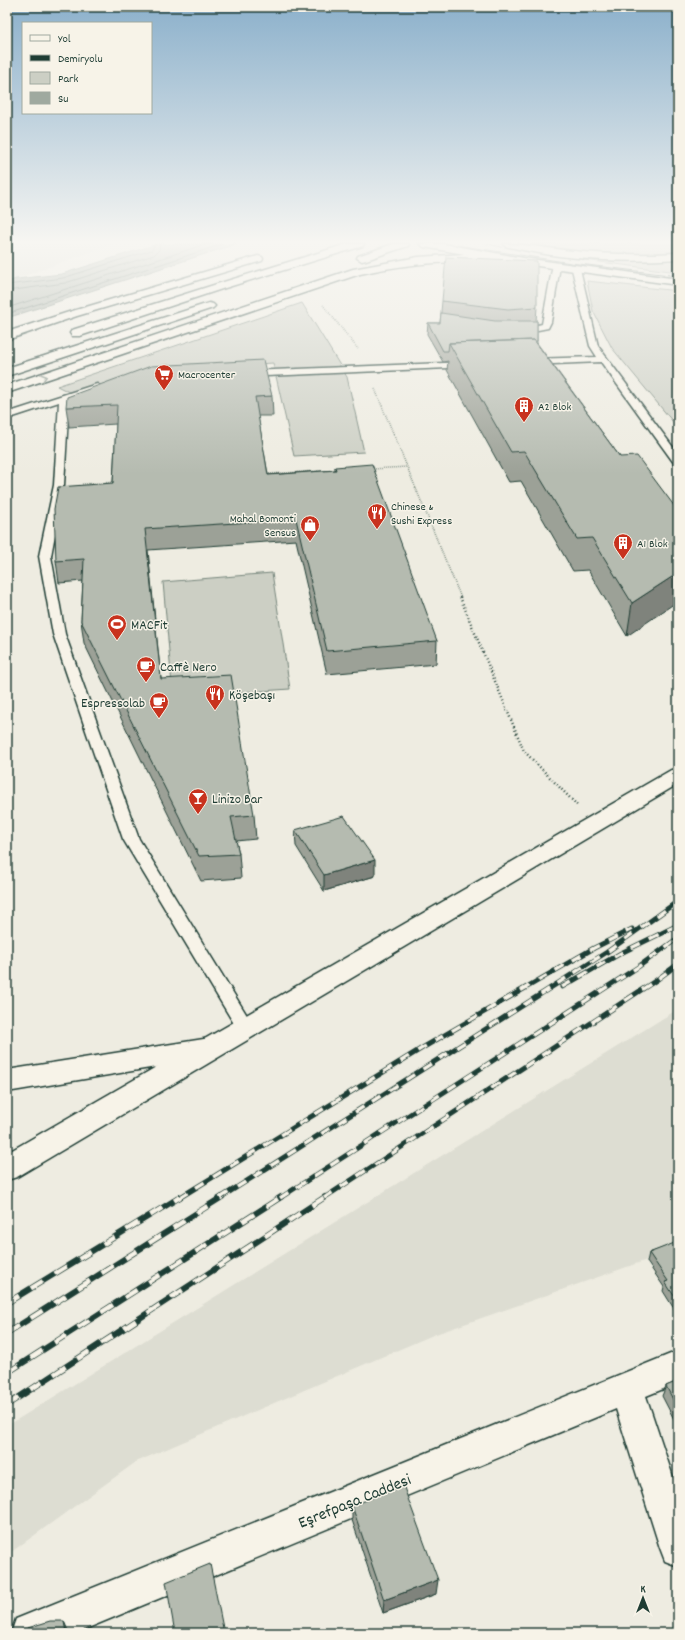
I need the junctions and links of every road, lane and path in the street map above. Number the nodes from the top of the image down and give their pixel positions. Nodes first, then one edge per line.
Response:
1 (52, 321) edge
2 (113, 321) edge
3 (165, 321) edge
4 (210, 321) edge
5 (336, 321) edge
6 (547, 321) edge
7 (588, 321) edge
8 (506, 327) edge
9 (7, 336) edge
10 (67, 336) dead end
11 (604, 359) junction
12 (524, 362) edge
13 (477, 364) edge
14 (366, 369) junction
15 (7, 372) edge
16 (240, 374) edge
17 (107, 384) edge
18 (7, 389) edge
19 (64, 398) junction
20 (7, 416) edge
21 (678, 461) edge
22 (407, 467) junction
23 (367, 469) edge
24 (320, 471) edge
25 (265, 474) edge
26 (115, 482) edge
27 (60, 486) junction
28 (678, 775) edge
29 (594, 823) junction
30 (245, 1028) junction
31 (210, 1048) junction
32 (7, 1081) edge
33 (7, 1168) edge
34 (678, 1367) edge
35 (627, 1389) junction
36 (678, 1548) edge
37 (30, 1633) edge

1 - 9 main road
2 - 10 main road
3 - 15 main road
18 -> 4 main road
5 - 14 path
6 - 8 lane
7 - 11 lane
11 - 12 lane
11 - 21 lane
13 - 14 lane
14 - 16 lane
14 - 22 path
17 - 19 lane
19 - 20 lane
19 - 27 lane
22 - 23 path
22 - 29 path
24 - 25 path
26 - 27 path
27 - 30 lane
28 - 29 main road
29 - 30 main road
30 - 31 main road
31 - 32 main road
31 - 33 main road
34 - 35 main road, Eşrefpaşa Caddesi
35 - 36 main road
35 - 37 main road, Eşrefpaşa Caddesi

